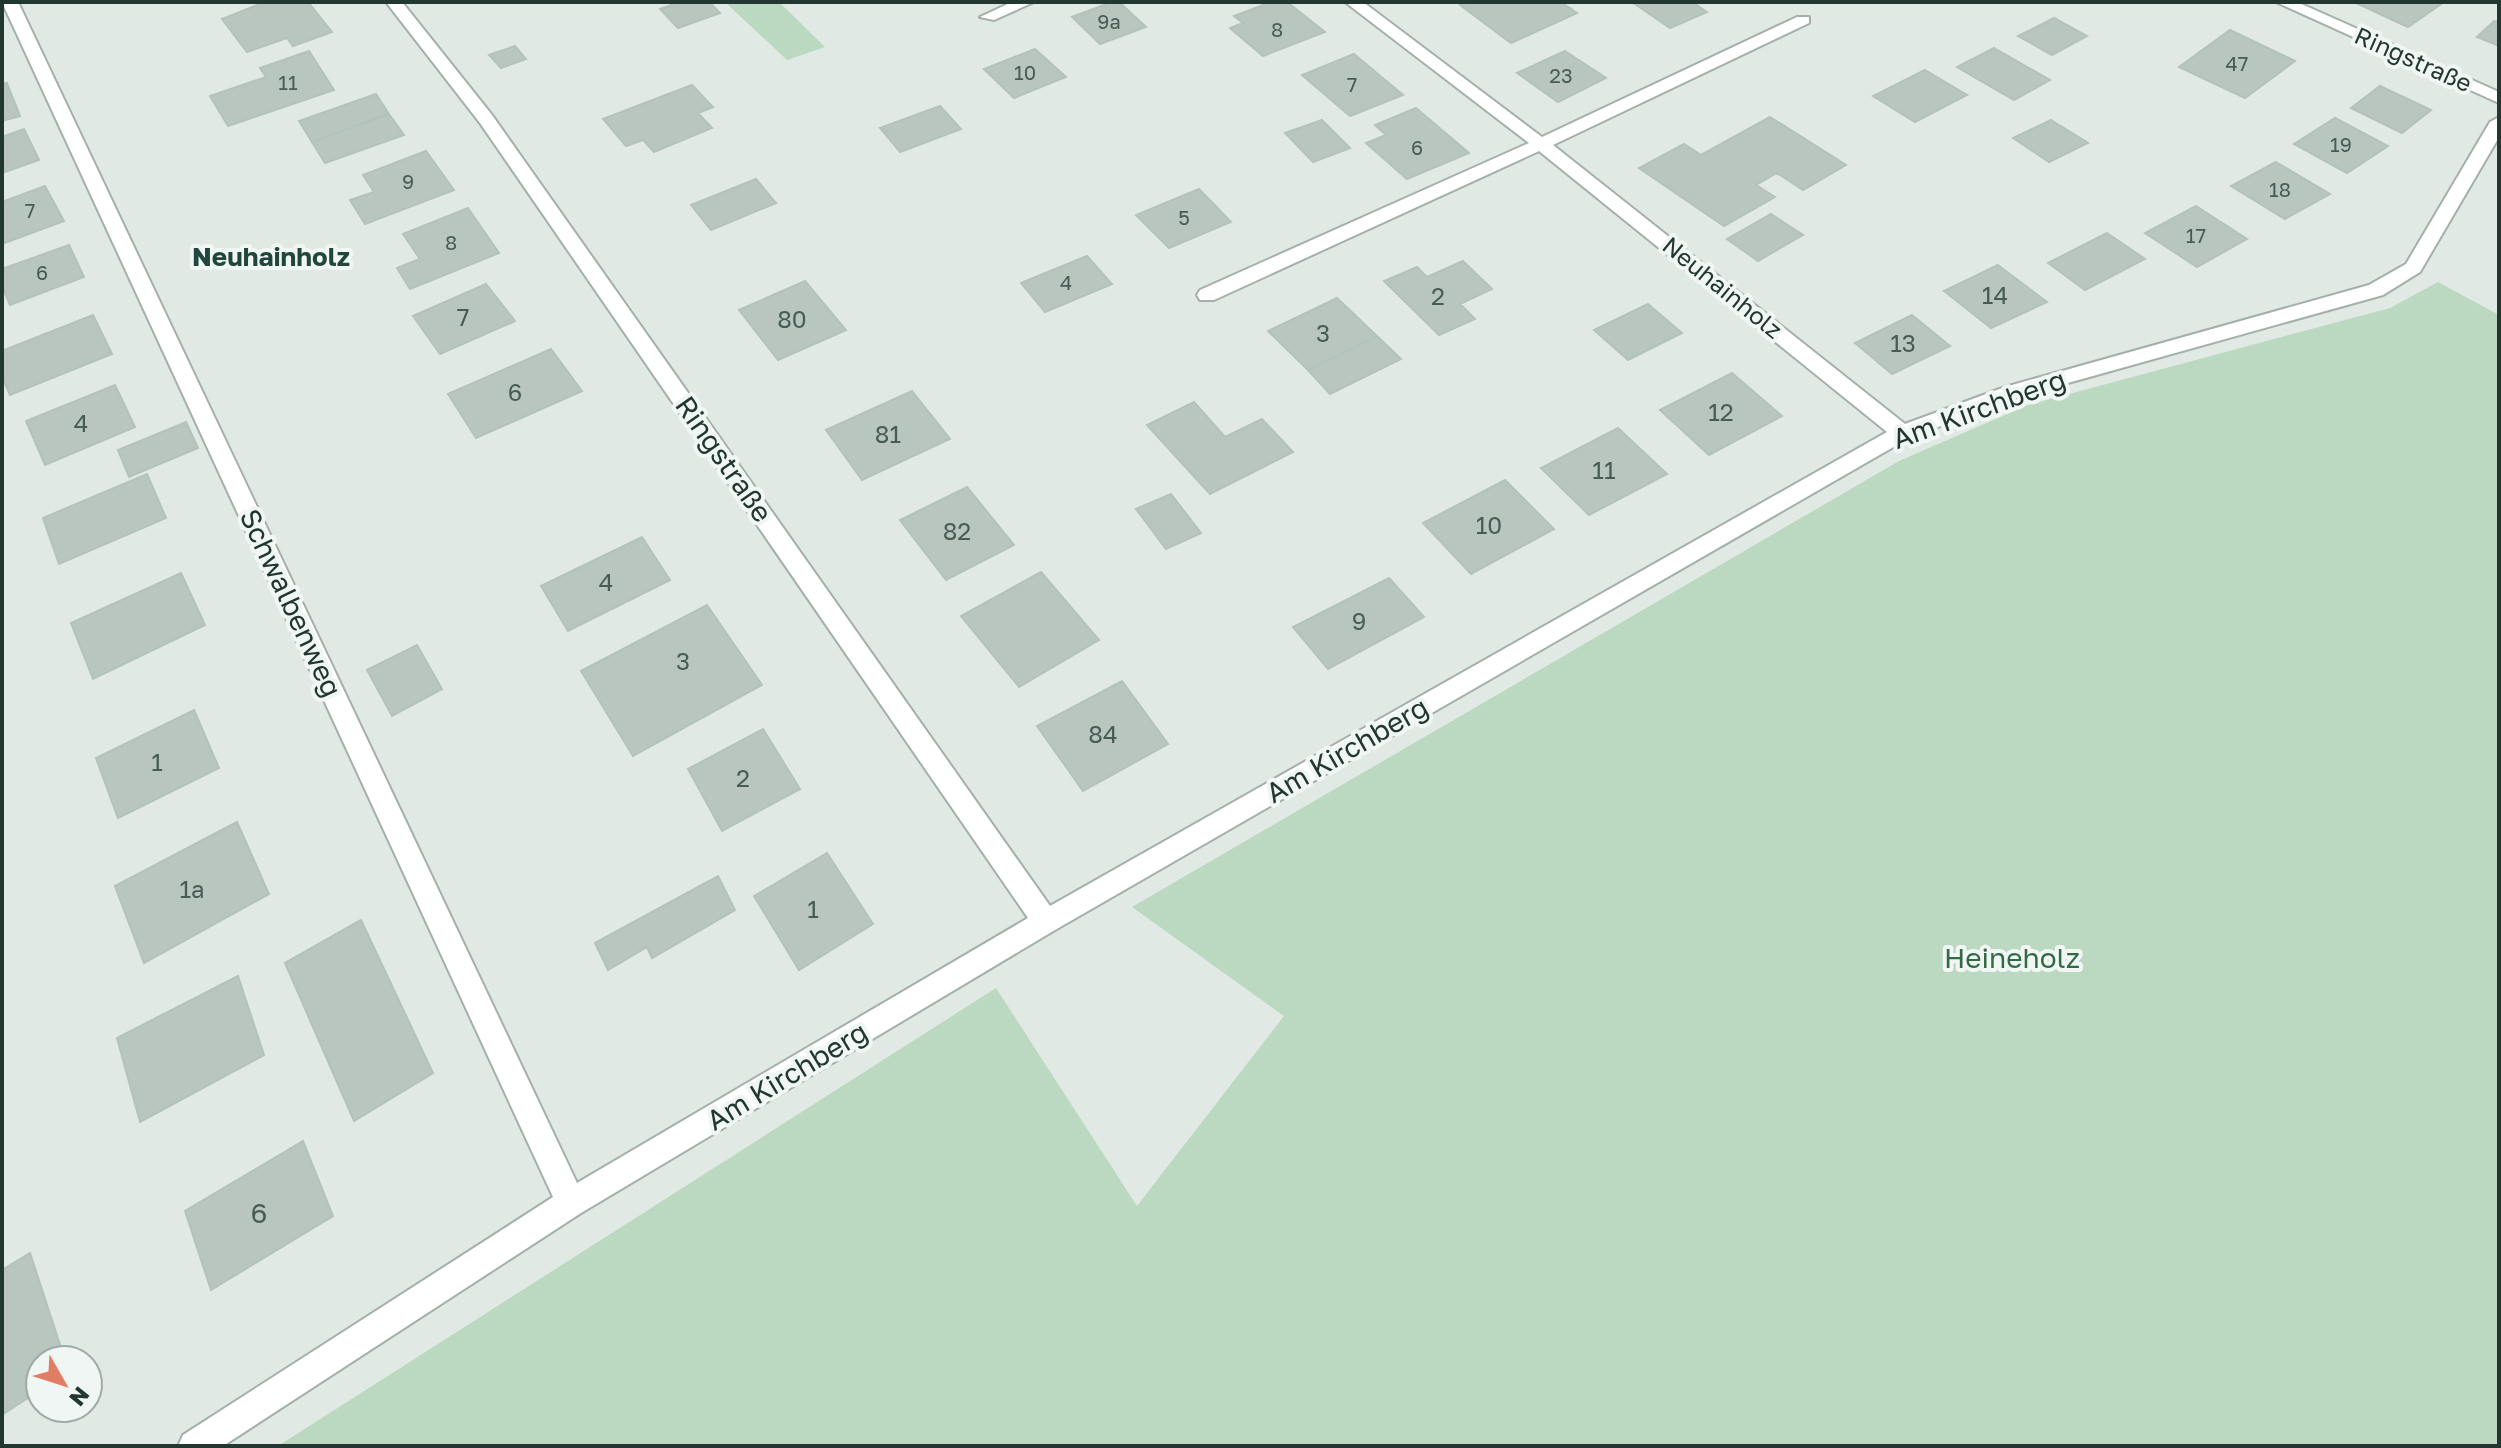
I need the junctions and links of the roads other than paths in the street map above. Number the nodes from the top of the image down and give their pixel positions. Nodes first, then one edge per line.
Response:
1 (10, 2) edge
2 (394, 2) edge
3 (1026, 2) edge
4 (1353, 2) edge
5 (2284, 2) edge
6 (988, 17) dead end
7 (1803, 20) dead end
8 (2499, 98) edge
9 (2499, 122) edge
10 (1541, 144) junction
11 (1207, 295) dead end
12 (1902, 433) junction
13 (1046, 922) junction
14 (571, 1203) junction
15 (194, 1446) edge

1 - 14 street, Schwalbenweg
2 - 13 street, Ringstraße
3 - 6 street
4 - 10 street, Neuhainholz
5 - 8 street, Ringstraße
7 - 10 street
9 - 12 street, Am Kirchberg
10 - 11 street
10 - 12 street, Neuhainholz
12 - 13 street, Am Kirchberg
13 - 14 street, Am Kirchberg
14 - 15 street, Am Kirchberg

